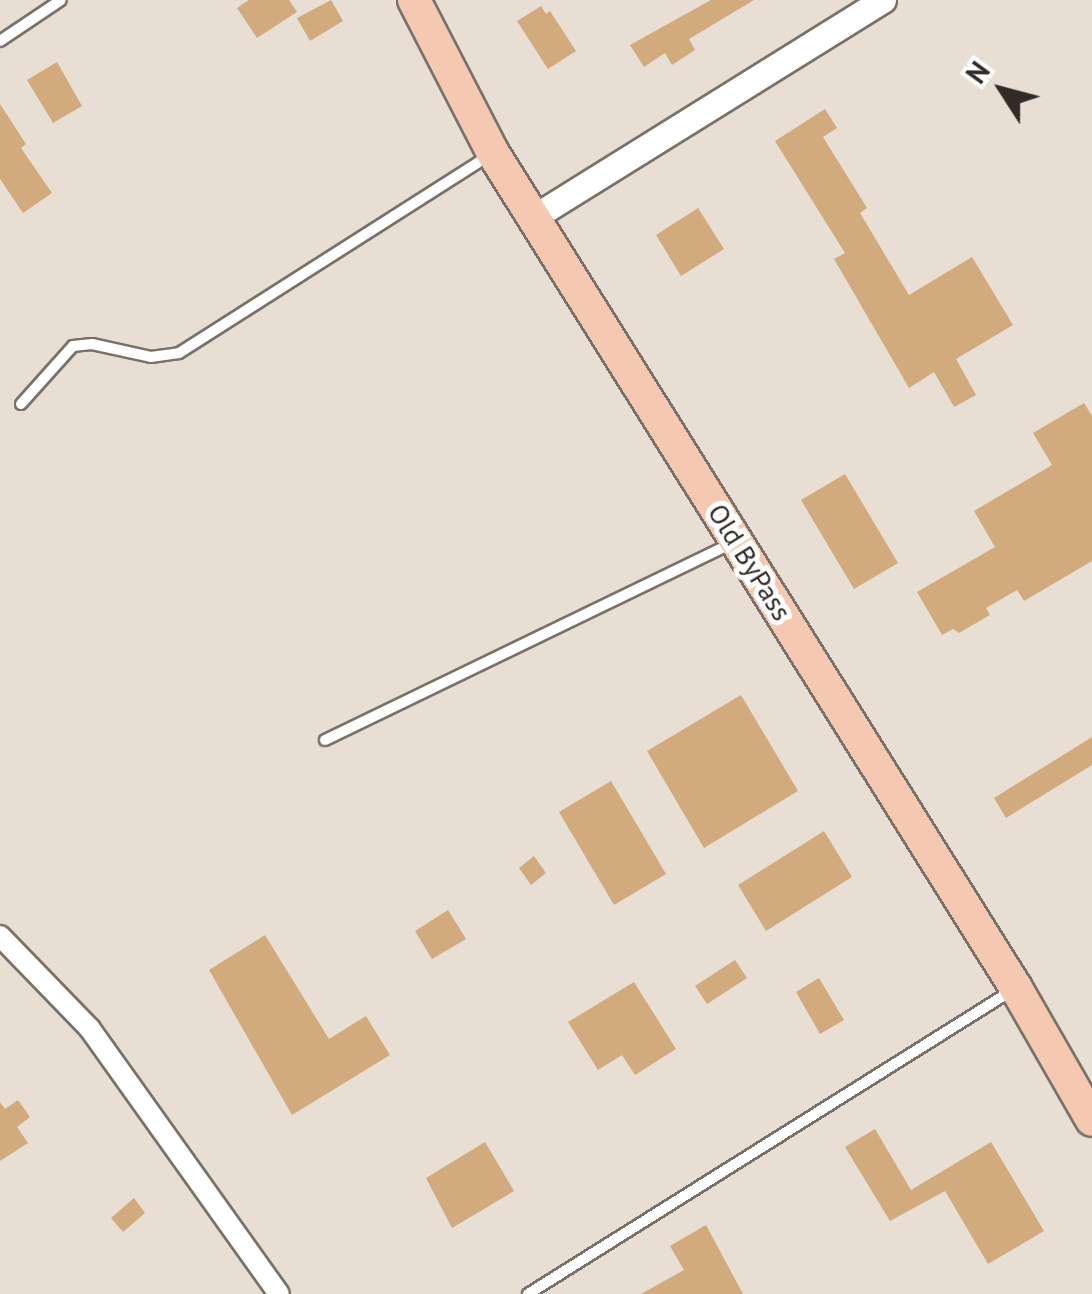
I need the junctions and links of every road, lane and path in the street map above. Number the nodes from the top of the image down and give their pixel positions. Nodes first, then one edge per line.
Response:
1 (61, 0) edge
2 (414, 0) edge
3 (883, 0) edge
4 (0, 41) edge
5 (493, 153) junction
6 (534, 217) junction
7 (21, 404) dead end
8 (737, 542) junction
9 (325, 740) dead end
10 (0, 936) edge
11 (1016, 988) junction
12 (1092, 1120) edge
13 (279, 1294) edge
14 (528, 1294) edge

1 - 4 lane
2 - 5 main road, Old ByPass
3 - 6 street
5 - 6 main road, Old ByPass
5 - 7 lane
6 - 8 main road, Old ByPass
8 - 9 lane
8 - 11 main road, Old ByPass
10 - 13 street
11 - 12 main road, Old ByPass
11 - 14 lane

